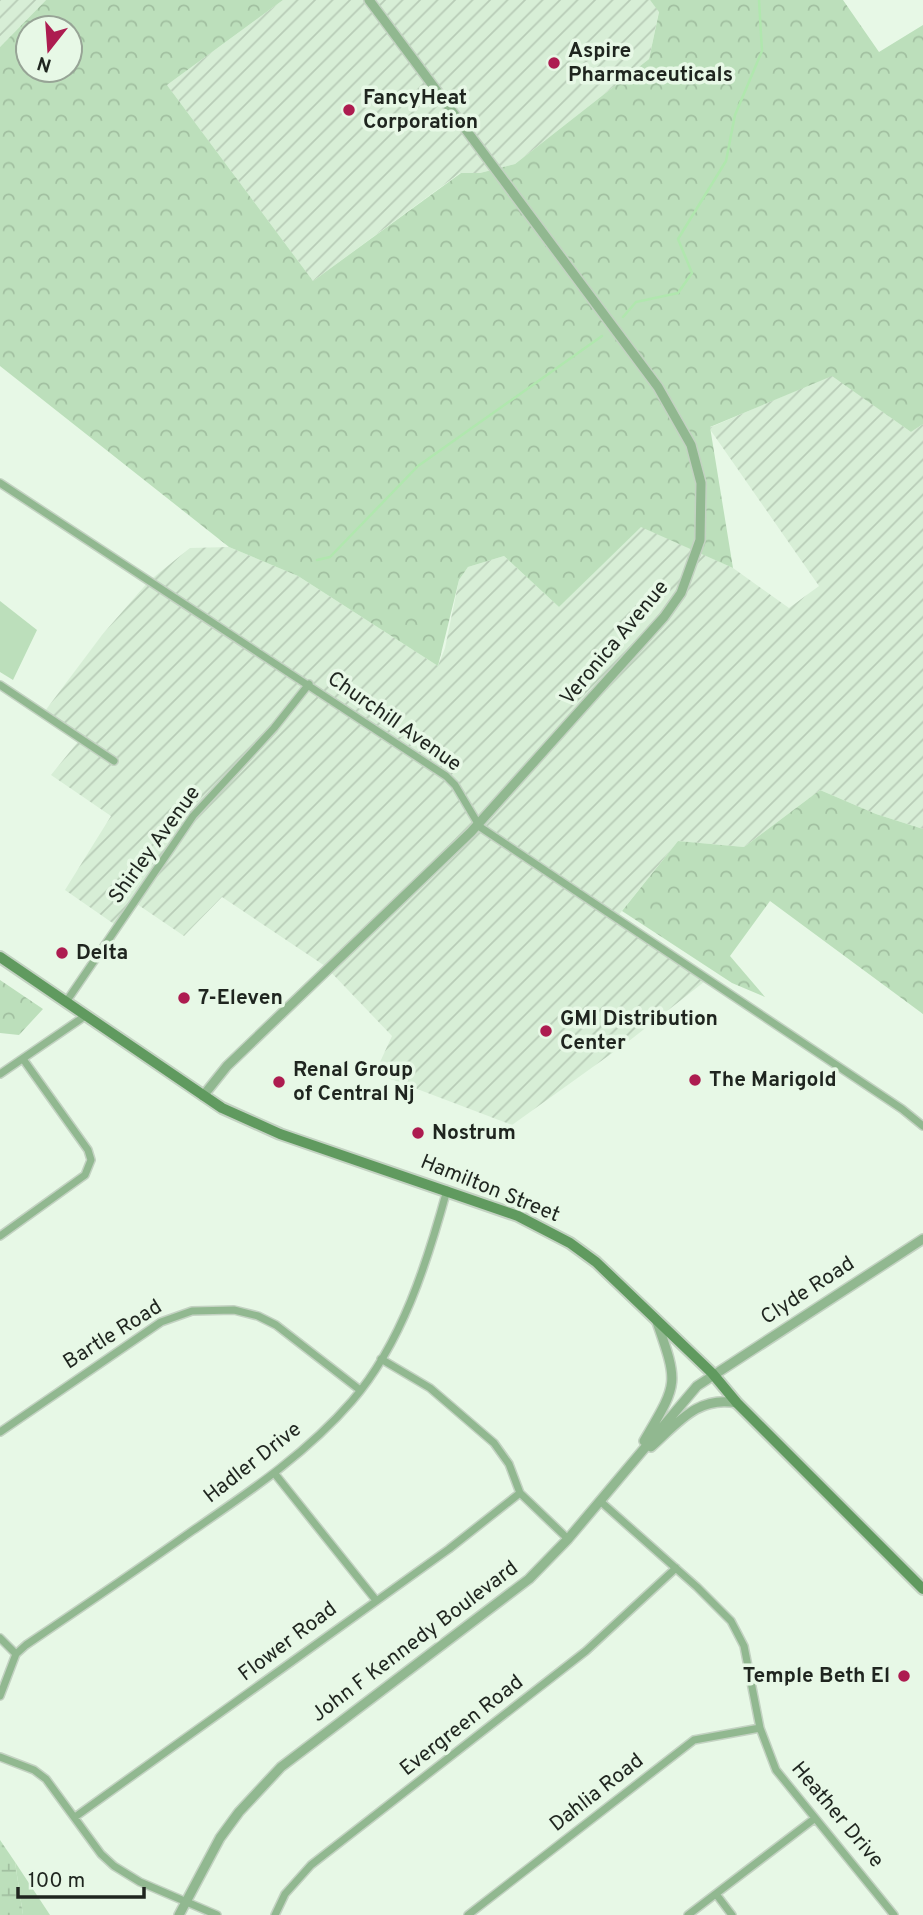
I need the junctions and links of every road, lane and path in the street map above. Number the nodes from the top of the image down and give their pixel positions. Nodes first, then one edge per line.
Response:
1 (369, 0) edge
2 (0, 483) edge
3 (309, 684) junction
4 (0, 685) edge
5 (114, 761) dead end
6 (478, 824) junction
7 (0, 957) edge
8 (66, 1002) junction
9 (85, 1016) junction
10 (23, 1059) junction
11 (0, 1074) edge
12 (203, 1096) junction
13 (923, 1126) edge
14 (447, 1190) junction
15 (0, 1236) edge
16 (923, 1239) edge
17 (657, 1320) junction
18 (381, 1359) junction
19 (712, 1373) junction
20 (360, 1390) junction
21 (737, 1403) junction
22 (0, 1432) edge
23 (629, 1467) junction
24 (275, 1474) junction
25 (520, 1493) junction
26 (600, 1501) junction
27 (568, 1539) junction
28 (676, 1568) junction
29 (923, 1589) edge
30 (375, 1599) junction
31 (0, 1638) edge
32 (16, 1654) junction
33 (0, 1696) edge
34 (760, 1728) junction
35 (0, 1757) edge
36 (75, 1817) junction
37 (814, 1819) junction
38 (716, 1894) junction
39 (185, 1901) junction
40 (179, 1915) edge
41 (217, 1915) edge
42 (275, 1915) edge
43 (468, 1915) edge
44 (688, 1915) edge
45 (732, 1915) edge
46 (894, 1915) edge

1 - 6 street, Veronica Avenue
2 - 3 street, Churchill Avenue
3 - 6 street, Churchill Avenue
3 - 8 street, Shirley Avenue
4 - 5 street
6 - 12 street, Veronica Avenue
6 - 13 street, Churchill Avenue
7 - 8 main road, Hamilton Street
8 - 9 main road, Hamilton Street
9 - 10 street
9 - 12 main road, Hamilton Street
10 - 11 street
10 - 15 street
12 - 14 main road, Hamilton Street
14 - 17 main road, Hamilton Street
14 - 18 street, Hadler Drive
16 - 19 street, Clyde Road
17 - 19 main road, Hamilton Street
17 - 23 street
18 - 20 street, Hadler Drive
18 - 25 street
19 - 21 main road, Hamilton Street
19 - 23 street, John F Kennedy Boulevard
20 - 22 street, Bartle Road
20 - 24 street, Hadler Drive
21 - 23 street
21 - 29 main road, Hamilton Street
23 - 26 street, John F Kennedy Boulevard
24 - 30 street
24 - 32 street, Hadler Drive
25 - 27 street
25 - 30 street, Flower Road
26 - 27 street, John F Kennedy Boulevard
26 - 28 street, Heather Drive
27 - 39 street, John F Kennedy Boulevard
28 - 34 street, Heather Drive
28 - 42 street, Evergreen Road
30 - 36 street, Flower Road
31 - 32 street
32 - 33 street
34 - 37 street, Heather Drive
34 - 43 street, Dahlia Road
35 - 36 street
36 - 39 street
37 - 38 street
37 - 46 street, Heather Drive
38 - 44 street
38 - 45 street
39 - 40 street, John F Kennedy Boulevard
39 - 41 street

